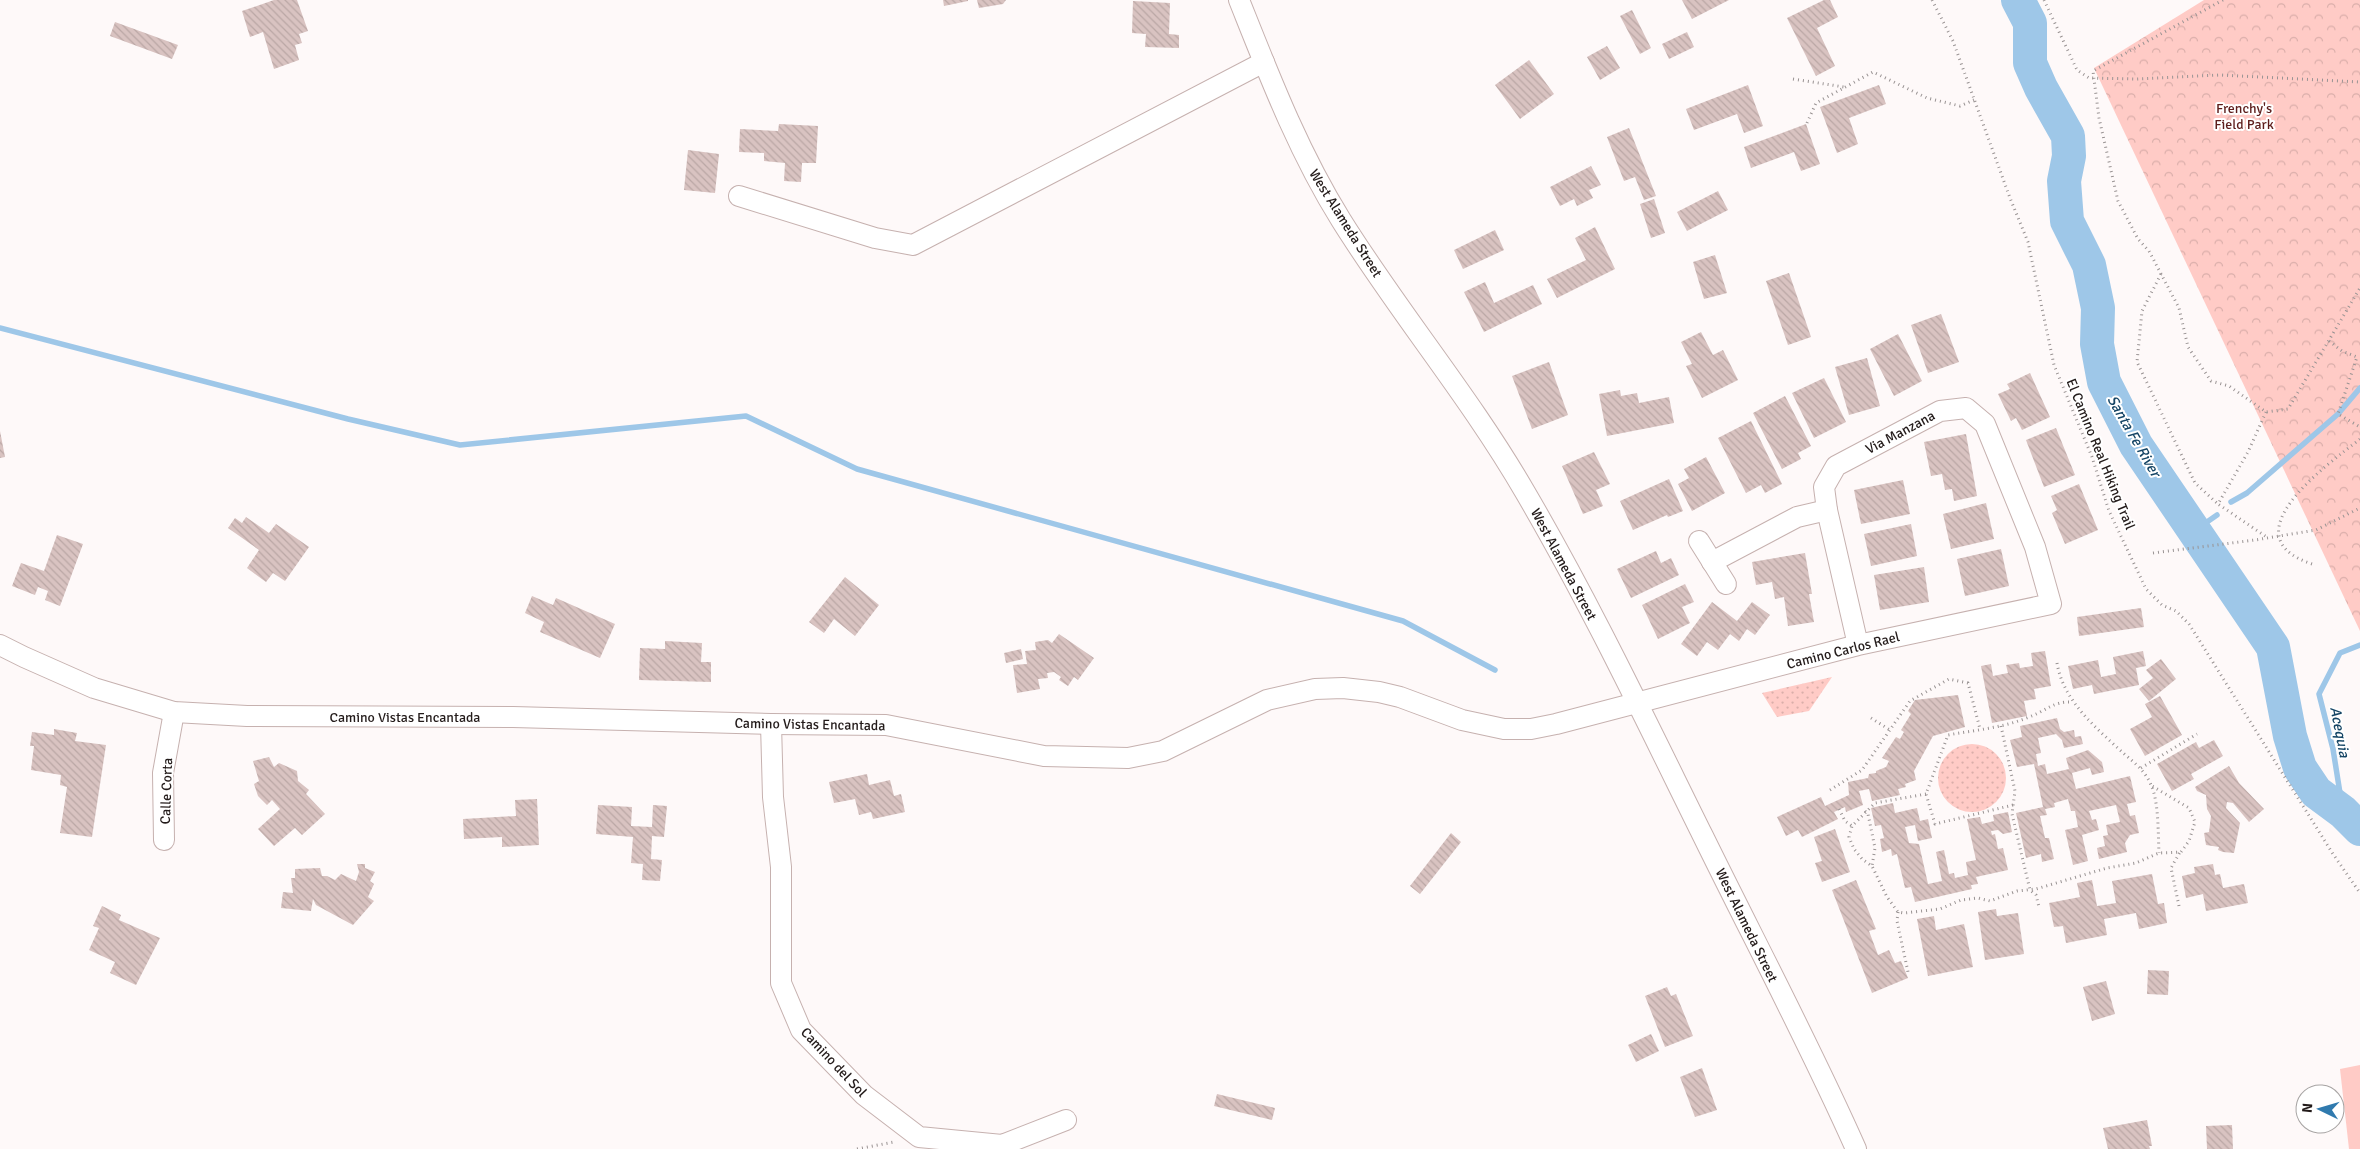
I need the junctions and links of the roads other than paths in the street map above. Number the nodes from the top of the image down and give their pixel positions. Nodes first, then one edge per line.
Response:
1 (1239, 0) edge
2 (1264, 62) junction
3 (739, 196) dead end
4 (1827, 510) junction
5 (1699, 540) dead end
6 (1712, 562) junction
7 (1726, 584) dead end
8 (2051, 604) joint
9 (0, 645) edge
10 (1858, 645) junction
11 (1636, 701) junction
12 (174, 712) junction
13 (771, 724) junction
14 (164, 840) dead end
15 (1066, 1120) dead end
16 (1856, 1149) edge

1 - 2 street, West Alameda Street
2 - 3 street
2 - 11 street, West Alameda Street
4 - 6 street
4 - 8 street, Via Manzana
4 - 10 street, Via Manzana
5 - 6 street
6 - 7 street
8 - 10 street, Camino Carlos Rael
9 - 12 street, Camino Vistas Encantada
10 - 11 street, Camino Carlos Rael
11 - 13 street, Camino Vistas Encantada
11 - 16 street, West Alameda Street
12 - 13 street, Camino Vistas Encantada
12 - 14 street, Calle Corta
13 - 15 street, Camino del Sol

